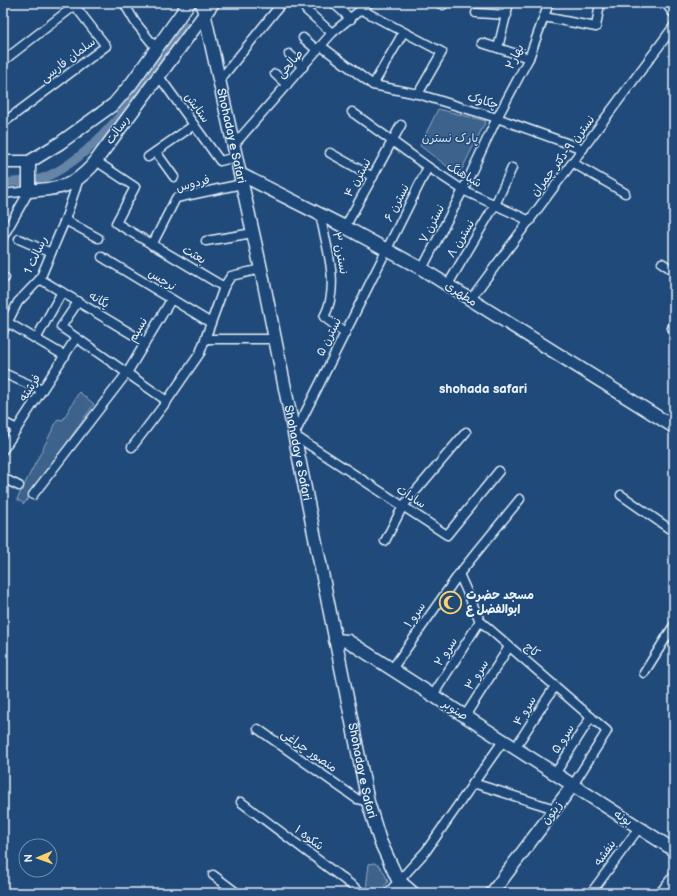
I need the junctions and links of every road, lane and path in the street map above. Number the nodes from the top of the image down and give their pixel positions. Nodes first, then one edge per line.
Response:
1 (124, 3) edge
2 (189, 3) edge
3 (213, 3) edge
4 (282, 3) edge
5 (333, 3) edge
6 (369, 3) edge
7 (509, 3) edge
8 (548, 3) edge
9 (600, 3) edge
10 (668, 3) edge
11 (77, 4) edge
12 (203, 9) edge
13 (306, 10) dead end
14 (362, 10) junction
15 (674, 11) edge
16 (476, 13) dead end
17 (507, 15) junction
18 (544, 17) junction
19 (351, 19) junction
20 (674, 26) edge
21 (403, 33) junction
22 (332, 34) junction
23 (303, 38) dead end
24 (482, 43) dead end
25 (156, 48) junction
26 (319, 48) junction
27 (498, 48) junction
28 (289, 54) dead end
29 (529, 58) junction
30 (3, 61) edge
31 (303, 67) junction
32 (274, 74) dead end
33 (158, 75) junction
34 (219, 81) junction
35 (373, 84) junction
36 (287, 85) junction
37 (418, 94) junction
38 (352, 112) dead end
39 (497, 118) junction
40 (3, 123) edge
41 (194, 125) junction
42 (401, 125) dead end
43 (393, 140) junction
44 (583, 149) junction
45 (235, 151) junction
46 (156, 152) junction
47 (330, 153) dead end
48 (148, 157) dead end
49 (96, 161) junction
50 (3, 162) edge
51 (29, 162) junction
52 (573, 163) junction
53 (428, 167) junction
54 (512, 168) dead end
55 (174, 177) dead end
56 (373, 177) junction
57 (241, 179) junction
58 (78, 181) junction
59 (463, 190) junction
60 (29, 192) junction
61 (625, 193) dead end
62 (3, 194) edge
63 (495, 205) junction
64 (320, 214) junction
65 (64, 220) junction
66 (530, 221) junction
67 (345, 227) junction
68 (253, 233) junction
69 (3, 237) edge
70 (98, 238) dead end
71 (19, 239) dead end
72 (206, 241) dead end
73 (152, 245) junction
74 (387, 249) junction
75 (51, 253) junction
76 (102, 257) dead end
77 (662, 263) dead end
78 (261, 269) junction
79 (422, 269) junction
80 (674, 271) edge
81 (40, 279) junction
82 (447, 286) junction
83 (224, 287) junction
84 (62, 292) junction
85 (171, 300) junction
86 (470, 300) junction
87 (78, 302) junction
88 (7, 322) junction
89 (211, 323) junction
90 (3, 331) edge
91 (344, 333) junction
92 (76, 338) junction
93 (36, 339) junction
94 (206, 339) junction
95 (275, 339) junction
96 (145, 342) junction
97 (65, 356) junction
98 (3, 373) edge
99 (126, 373) junction
100 (42, 390) junction
101 (167, 401) junction
102 (3, 422) edge
103 (674, 427) edge
104 (17, 429) junction
105 (466, 432) dead end
106 (294, 435) junction
107 (132, 448) dead end
108 (3, 450) edge
109 (499, 471) dead end
110 (3, 478) edge
111 (19, 486) dead end
112 (33, 495) dead end
113 (621, 495) dead end
114 (520, 499) dead end
115 (403, 506) junction
116 (674, 532) edge
117 (385, 541) dead end
118 (458, 574) junction
119 (480, 621) junction
120 (674, 625) edge
121 (335, 640) junction
122 (509, 647) junction
123 (392, 669) junction
124 (644, 673) dead end
125 (555, 686) junction
126 (433, 695) junction
127 (465, 716) junction
128 (591, 717) junction
129 (258, 729) dead end
130 (607, 731) joint
131 (503, 741) junction
132 (515, 748) junction
133 (555, 774) junction
134 (473, 783) junction
135 (573, 785) junction
136 (241, 802) dead end
137 (368, 802) junction
138 (555, 809) junction
139 (639, 828) junction
140 (674, 850) edge
141 (213, 875) dead end
142 (674, 875) edge
143 (398, 880) junction
144 (238, 893) edge
145 (362, 893) edge
146 (388, 893) edge
147 (413, 893) edge
148 (492, 893) edge
149 (591, 893) edge
150 (660, 893) edge

1 - 25 street
2 - 25 street, رسالت
3 - 12 street, رسالت
4 - 34 street
5 - 19 street
6 - 14 street, صالحی
7 - 17 street
8 - 18 street, بهار۲
9 - 18 street
10 - 15 street
11 - 30 street
11 - 40 street, سلمان فارسی
12 - 33 street, رسالت
12 - 34 street, Shohaday e Safari
13 - 22 street
14 - 19 street, صالحی
14 - 21 street
16 - 17 street
17 - 27 street
18 - 29 street, بهار۲
19 - 22 street, صالحی
20 - 44 street, نسترن ۹-دکتر چمران
21 - 35 street
21 - 37 street
22 - 26 street, صالحی
23 - 26 street
24 - 27 street
25 - 51 street, رسالت
26 - 31 street, صالحی
26 - 35 street
27 - 29 street
28 - 31 street
29 - 39 street, بهار۲
31 - 36 street, صالحی
32 - 36 street
33 - 41 street, ستایش
33 - 49 street, رسالت
34 - 45 street, Shohaday e Safari
35 - 37 street, چکاوک
36 - 45 street, صالحی
37 - 39 street, چکاوک
38 - 43 street, شباهنگ
39 - 44 street, چکاوک
39 - 59 street, بهار۲
41 - 45 street, ستایش
41 - 46 street
42 - 43 street, نسترن ۴
43 - 53 street, شباهنگ
43 - 56 street, نسترن ۴
44 - 52 street, نسترن ۹-دکتر چمران
45 - 57 street, Shohaday e Safari
46 - 48 street
46 - 55 street
47 - 56 street
49 - 58 street, رسالت
49 - 73 street, بعثت
50 - 51 street
51 - 60 street
52 - 61 street
52 - 66 street, نسترن ۹-دکتر چمران
53 - 59 street, شباهنگ
53 - 74 street, نسترن ۶
54 - 63 street, نسترن ۸
56 - 67 street, نسترن ۴
57 - 64 street, مطهری
57 - 68 street, Shohaday e Safari
57 - 73 street, فردوس
58 - 60 street, رسالت
58 - 65 street, رسالت 1
59 - 63 street, شباهنگ
59 - 79 street, نسترن ۷
60 - 62 street
60 - 69 street
63 - 66 street, شباهنگ
63 - 82 street, نسترن ۸
64 - 67 street, مطهری
64 - 91 street, نسترن ۳
65 - 70 street
65 - 75 street, رسالت 1
66 - 86 street, نسترن ۹-دکتر چمران
67 - 74 street, مطهری
68 - 72 street
68 - 78 street, Shohaday e Safari
71 - 75 street
73 - 83 street, بعثت
74 - 79 street, مطهری
74 - 91 street, نسترن ۵
75 - 81 street, رسالت 1
76 - 85 street, نرجس
77 - 80 street
78 - 83 street
78 - 95 street, Shohaday e Safari
79 - 82 street, مطهری
81 - 84 street, یگانه
81 - 88 street, رسالت 1
82 - 86 street, مطهری
83 - 89 street
84 - 87 street, یگانه
84 - 93 street
85 - 89 street, نرجس
85 - 96 street, نسیم
86 - 103 street, مطهری
87 - 92 street
87 - 96 street, یگانه
88 - 90 street, رسالت 1
88 - 93 street
89 - 94 street
91 - 106 street, نسترن ۵
92 - 97 street, فرشته
92 - 99 street
93 - 97 street
94 - 95 street
94 - 101 street
95 - 106 street, Shohaday e Safari
96 - 99 street, نسیم
97 - 100 street, فرشته
98 - 100 street
99 - 101 street
99 - 112 street, نسیم
100 - 104 street, فرشته
101 - 107 street
102 - 104 street
104 - 108 street, فرشته
105 - 115 street
106 - 115 street, سادات
106 - 121 street, Shohaday e Safari
109 - 115 street, سادات
110 - 111 street
113 - 116 street
114 - 118 street, سرو ۱
115 - 117 street
118 - 119 street, کاج
118 - 123 street, سرو ۱
119 - 122 street, کاج
119 - 126 street, سرو ۲
120 - 124 street
121 - 123 street, صنوبر
121 - 137 street, Shohaday e Safari
122 - 125 street, کاج
122 - 127 street, سرو ۳
123 - 126 street, صنوبر
125 - 128 street, کاج
125 - 132 street, سرو ۴
126 - 127 street, صنوبر
127 - 131 street, صنوبر
128 - 130 street, کاج
128 - 133 street, سرو ۵
129 - 137 street, منصور چراغی
130 - 135 street, زیتون
131 - 132 street, صنوبر
131 - 134 street
132 - 133 street, صنوبر
133 - 135 street, صنوبر
134 - 138 street
134 - 143 street
135 - 138 street, زیتون
135 - 139 street, بونه
136 - 145 street, شکوه ۱
137 - 143 street, Shohaday e Safari
138 - 148 street, زیتون
139 - 140 street, بونه
139 - 149 street, بنفشه
141 - 144 street
142 - 150 street
143 - 146 street
143 - 147 street, Shohaday e Safari

